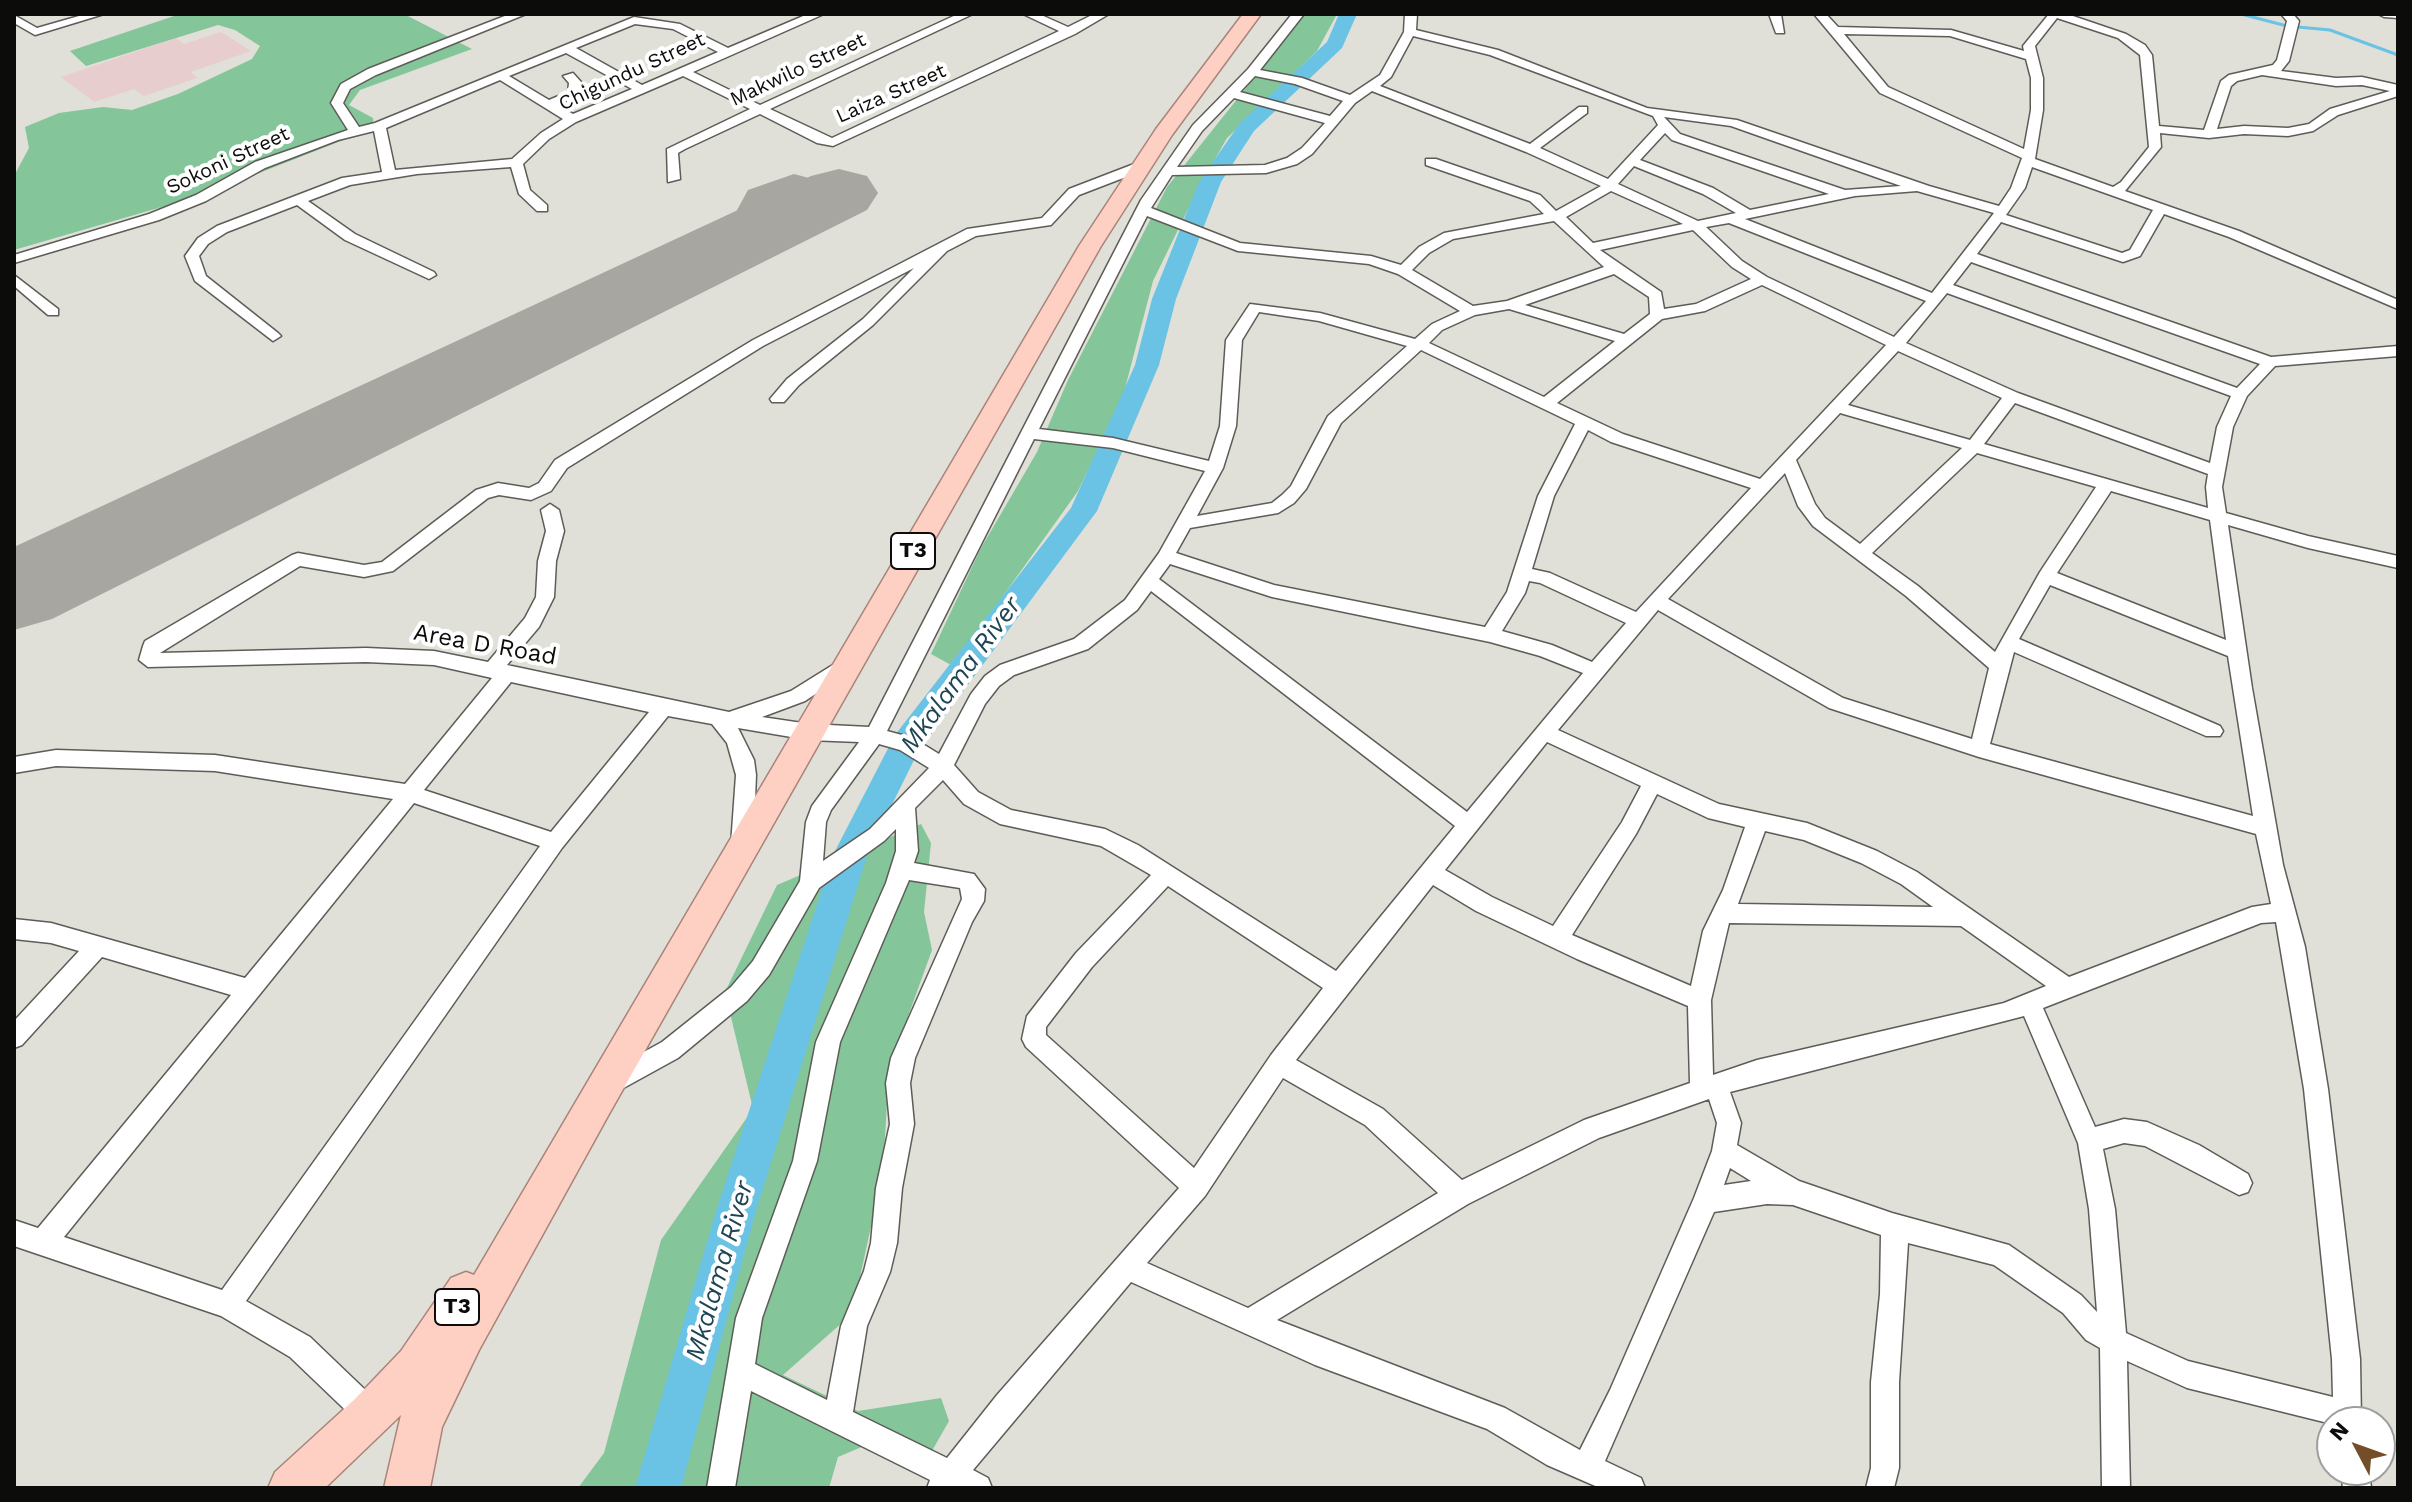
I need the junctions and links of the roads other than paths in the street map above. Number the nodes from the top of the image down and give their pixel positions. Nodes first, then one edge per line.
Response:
1 (98, 14) edge
2 (520, 14) edge
3 (787, 14) edge
4 (818, 14) edge
5 (967, 14) edge
6 (1029, 14) edge
7 (1103, 14) edge
8 (1252, 14) edge
9 (1298, 14) edge
10 (1411, 14) edge
11 (1775, 14) edge
12 (1820, 14) edge
13 (2056, 14) edge
14 (2287, 14) edge
15 (2384, 14) edge
16 (2398, 15) edge
17 (636, 17) edge
18 (14, 18) edge
19 (802, 20) junction
20 (1835, 30) junction
21 (1780, 31) dead end
22 (35, 32) junction
23 (1071, 32) junction
24 (1410, 32) junction
25 (14, 40) edge
26 (568, 49) junction
27 (725, 51) junction
28 (2029, 56) junction
29 (685, 72) junction
30 (1252, 72) junction
31 (2265, 72) junction
32 (501, 76) junction
33 (569, 76) dead end
34 (1373, 87) junction
35 (642, 90) junction
36 (2398, 91) edge
37 (1231, 93) junction
38 (1351, 100) junction
39 (548, 105) junction
40 (760, 109) junction
41 (1583, 110) dead end
42 (572, 119) junction
43 (1660, 120) junction
44 (1333, 121) junction
45 (379, 126) junction
46 (2154, 129) junction
47 (356, 132) junction
48 (2209, 134) junction
49 (1531, 149) junction
50 (2028, 158) junction
51 (1632, 161) junction
52 (1431, 162) dead end
53 (516, 163) junction
54 (1139, 167) junction
55 (1168, 171) junction
56 (389, 173) junction
57 (673, 179) dead end
58 (1608, 187) junction
59 (1924, 189) junction
60 (2115, 191) junction
61 (1844, 194) junction
62 (297, 199) junction
63 (542, 208) dead end
64 (2161, 208) junction
65 (1144, 210) junction
66 (1747, 214) junction
67 (1999, 214) junction
68 (1555, 216) junction
69 (1729, 218) junction
70 (1696, 225) junction
71 (942, 248) junction
72 (1589, 248) junction
73 (1966, 255) junction
74 (14, 259) edge
75 (1616, 268) junction
76 (1403, 271) junction
77 (429, 275) dead end
78 (14, 279) edge
79 (1762, 280) junction
80 (1939, 293) junction
81 (1510, 305) junction
82 (2398, 305) edge
83 (1471, 311) junction
84 (53, 312) dead end
85 (1657, 315) junction
86 (273, 336) dead end
87 (1625, 339) junction
88 (1894, 343) junction
89 (1418, 344) junction
90 (2398, 351) edge
91 (2270, 362) junction
92 (2240, 394) junction
93 (2012, 396) junction
94 (778, 399) dead end
95 (1545, 404) junction
96 (1837, 407) junction
97 (1584, 423) junction
98 (1030, 433) junction
99 (1974, 446) junction
100 (1788, 460) junction
101 (1215, 468) junction
102 (2217, 471) junction
103 (2107, 484) junction
104 (1764, 486) junction
105 (550, 510) dead end
106 (2216, 515) junction
107 (1181, 524) junction
108 (1862, 552) junction
109 (1166, 556) junction
110 (2398, 562) edge
111 (1522, 573) junction
112 (2046, 576) junction
113 (1150, 581) junction
114 (1656, 600) junction
115 (1639, 621) junction
116 (1490, 635) junction
117 (2008, 642) junction
118 (2237, 652) junction
119 (850, 661) junction
120 (1999, 666) junction
121 (501, 671) junction
122 (1598, 672) junction
123 (663, 708) junction
124 (717, 717) junction
125 (2213, 731) dead end
126 (809, 732) junction
127 (1544, 732) junction
128 (875, 735) junction
129 (1979, 749) junction
130 (14, 765) edge
131 (943, 766) junction
132 (1652, 784) junction
133 (410, 793) junction
134 (905, 806) junction
135 (1758, 821) junction
136 (1468, 824) junction
137 (2267, 828) junction
138 (555, 842) junction
139 (742, 847) junction
140 (901, 870) junction
141 (1430, 872) junction
142 (1167, 873) junction
143 (811, 882) junction
144 (2283, 912) junction
145 (1723, 913) junction
146 (1964, 917) junction
147 (14, 929) edge
148 (1558, 937) junction
149 (98, 946) junction
150 (1338, 985) junction
151 (250, 990) junction
152 (2069, 990) junction
153 (1700, 1000) junction
154 (2030, 1004) junction
155 (14, 1037) edge
156 (1279, 1063) junction
157 (1710, 1087) junction
158 (599, 1094) junction
159 (2090, 1143) junction
160 (1724, 1151) junction
161 (2239, 1183) dead end
162 (1196, 1187) junction
163 (1793, 1192) junction
164 (1459, 1195) junction
165 (1706, 1201) junction
166 (1892, 1226) junction
167 (14, 1233) edge
168 (43, 1243) junction
169 (1126, 1267) junction
170 (227, 1305) junction
171 (1249, 1322) junction
172 (2113, 1341) junction
173 (741, 1372) junction
174 (2346, 1406) edge
175 (2316, 1410) edge
176 (371, 1415) junction
177 (838, 1418) junction
178 (1587, 1467) junction
179 (944, 1482) edge
180 (291, 1488) edge
181 (407, 1488) edge
182 (721, 1488) edge
183 (978, 1488) edge
184 (1631, 1488) edge
185 (1880, 1488) edge
186 (2116, 1488) edge

1 - 22 street
2 - 47 street
3 - 19 street
4 - 19 street, Chigundu Street
5 - 40 street, Makwilo Street
6 - 23 street
7 - 23 street, Laiza Street
8 - 54 highway, T3
9 - 30 street
10 - 24 street
11 - 21 street
12 - 20 street
13 - 28 street
13 - 46 street
14 - 31 street
15 - 16 street
17 - 26 street, Sokoni Street
17 - 27 street
18 - 22 street
19 - 27 street, Chigundu Street
20 - 28 street
20 - 50 street
22 - 25 street
23 - 40 street, Laiza Street
24 - 34 street
24 - 43 street
26 - 32 street, Sokoni Street
26 - 35 street
27 - 29 street, Chigundu Street
28 - 50 street
29 - 35 street, Chigundu Street
29 - 40 street, Laiza Street
30 - 37 street
30 - 38 street
31 - 36 street
31 - 48 street
32 - 39 street
32 - 45 street, Sokoni Street
33 - 39 street
34 - 38 street
34 - 49 street
35 - 42 street, Chigundu Street
36 - 48 street
37 - 44 street
37 - 55 street
38 - 44 street
39 - 42 street
40 - 57 street, Makwilo Street
41 - 49 street
42 - 53 street, Chigundu Street
43 - 51 street
43 - 59 street
43 - 61 street
44 - 55 street
45 - 47 street, Sokoni Street
45 - 56 street
46 - 48 street
46 - 60 street
47 - 74 street, Sokoni Street
49 - 58 street
50 - 60 street
50 - 67 street
51 - 58 street
51 - 66 street
52 - 68 street
53 - 56 street
53 - 63 street
54 - 71 street
54 - 119 highway, T3
55 - 65 street
56 - 62 street
58 - 68 street
58 - 70 street
59 - 61 street
59 - 67 street
60 - 64 street
61 - 66 street
62 - 77 street
62 - 86 street
64 - 67 street
64 - 82 street
65 - 76 street
65 - 98 street
66 - 69 street
67 - 73 street
68 - 72 street
68 - 76 street
69 - 70 street
69 - 80 street
70 - 72 street
70 - 79 street
71 - 94 street
71 - 121 street, Area D Road
72 - 75 street
73 - 80 street
73 - 91 street
75 - 81 street
75 - 85 street
76 - 83 street
78 - 84 street
79 - 85 street
79 - 88 street
80 - 88 street
80 - 92 street
81 - 83 street
81 - 87 street
83 - 89 street
85 - 87 street
87 - 95 street
88 - 93 street
88 - 96 street
89 - 95 street
89 - 101 street
89 - 107 street
90 - 91 street
91 - 92 street
92 - 102 street
93 - 99 street
93 - 102 street
95 - 97 street
96 - 99 street
96 - 100 street
97 - 104 street
97 - 111 street
98 - 101 street
98 - 128 street
99 - 103 street
99 - 108 street
100 - 104 street
100 - 108 street
101 - 107 street
102 - 106 street
103 - 106 street
103 - 112 street
104 - 114 street
105 - 121 street
106 - 110 street
106 - 118 street
107 - 109 street
108 - 120 street
109 - 113 street
109 - 116 street
111 - 115 street
111 - 116 street
112 - 117 street
112 - 118 street
113 - 131 street
113 - 136 street
114 - 115 street
114 - 129 street
115 - 122 street
116 - 122 street
117 - 120 street
117 - 125 street
118 - 137 street
119 - 124 street
119 - 126 highway, T3
120 - 129 street
121 - 123 street, Area D Road
121 - 133 street
122 - 127 street
123 - 124 street, Area D Road
123 - 138 street
124 - 126 street, Area D Road
124 - 139 street
126 - 128 street, Area D Road
126 - 139 highway, T3
127 - 132 street
127 - 136 street
128 - 131 street, Area D Road
128 - 143 street
129 - 137 street
130 - 133 street
131 - 134 street
131 - 142 street, Area D Road
132 - 135 street
132 - 148 street
133 - 138 street
133 - 151 street
134 - 140 street
134 - 143 street
135 - 145 street
135 - 146 street
136 - 141 street
137 - 144 street
138 - 170 street
139 - 158 highway, T3
140 - 173 street
140 - 177 street
141 - 148 street
141 - 150 street
142 - 150 street, Area D Road
142 - 162 street
143 - 158 street
144 - 152 street
144 - 174 street
145 - 146 street
145 - 153 street
146 - 152 street
147 - 149 street
148 - 153 street
149 - 151 street
149 - 155 street
150 - 156 street
151 - 168 street
152 - 154 street
153 - 157 street
154 - 157 street
154 - 159 street
156 - 162 street
156 - 164 street
157 - 160 street
157 - 164 street
158 - 176 highway, T3
158 - 181 highway, T3
159 - 161 street
159 - 172 street
160 - 163 street
160 - 165 street
162 - 169 street
163 - 165 street
163 - 166 street
164 - 171 street
165 - 178 street
166 - 172 street
166 - 185 street
167 - 168 street
168 - 170 street
169 - 171 street
169 - 179 street
170 - 176 street
171 - 178 street
172 - 175 street
172 - 186 street
173 - 177 street
173 - 182 street
176 - 180 highway, T3
177 - 179 street
178 - 184 street
179 - 183 street

